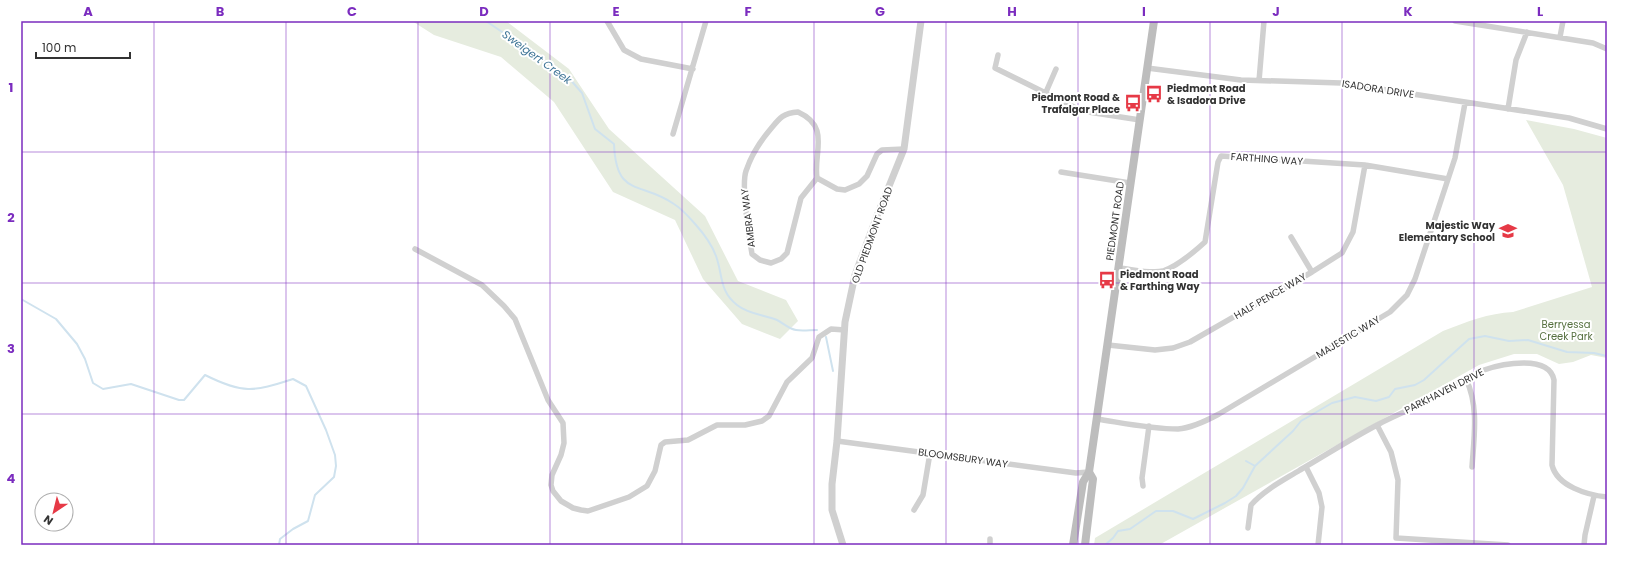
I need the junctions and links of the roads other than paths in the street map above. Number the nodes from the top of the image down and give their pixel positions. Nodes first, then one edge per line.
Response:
1 (607, 21) edge
2 (706, 21) edge
3 (922, 21) edge
4 (1154, 21) edge
5 (1264, 21) edge
6 (1455, 21) edge
7 (1563, 21) edge
8 (1527, 32) junction
9 (1560, 37) junction
10 (1607, 49) edge
11 (998, 55) dead end
12 (1147, 68) junction
13 (693, 69) junction
14 (1056, 69) dead end
15 (1259, 81) junction
16 (1046, 92) junction
17 (1465, 102) junction
18 (1508, 109) junction
19 (1140, 120) junction
20 (1607, 130) edge
21 (673, 134) dead end
22 (904, 149) junction
23 (1364, 165) junction
24 (1060, 172) dead end
25 (817, 178) junction
26 (1448, 179) junction
27 (1130, 183) junction
28 (1291, 237) dead end
29 (415, 249) dead end
30 (1119, 268) junction
31 (1312, 272) junction
32 (845, 330) junction
33 (1108, 345) junction
34 (1466, 379) junction
35 (1097, 419) junction
36 (1377, 425) junction
37 (1149, 426) junction
38 (837, 441) junction
39 (930, 453) junction
40 (1306, 467) junction
41 (1472, 467) dead end
42 (1089, 472) junction
43 (1143, 486) dead end
44 (1594, 496) junction
45 (1607, 497) edge
46 (914, 510) dead end
47 (1248, 528) dead end
48 (843, 545) edge
49 (1073, 545) edge
50 (1085, 545) edge
51 (1318, 545) edge
52 (1508, 545) edge
53 (1584, 545) edge

1 - 13 street
2 - 13 street
3 - 22 street, OLD PIEDMONT ROAD
4 - 12 main road, PIEDMONT ROAD
5 - 15 street
6 - 8 street
7 - 9 street
8 - 9 street
8 - 18 street
9 - 10 street
11 - 16 street
12 - 15 street, ISADORA DRIVE
12 - 19 main road, PIEDMONT ROAD
13 - 21 street
14 - 16 street
15 - 17 street, ISADORA DRIVE
16 - 19 street
17 - 18 street, ISADORA DRIVE
17 - 26 street, MAJESTIC WAY
18 - 20 street, ISADORA DRIVE
19 - 27 main road, PIEDMONT ROAD
22 - 25 street
22 - 32 street, OLD PIEDMONT ROAD
23 - 26 street, FARTHING WAY
23 - 30 street, FARTHING WAY
23 - 31 street, HALF PENCE WAY
24 - 27 street
25 - 25 street, AMBRA WAY
26 - 37 street, MAJESTIC WAY
27 - 30 main road, PIEDMONT ROAD
28 - 31 street
29 - 32 street
30 - 33 main road, PIEDMONT ROAD
31 - 33 street, HALF PENCE WAY
32 - 38 street, OLD PIEDMONT ROAD
33 - 35 main road, PIEDMONT ROAD
34 - 36 street, PARKHAVEN DRIVE
34 - 41 street
34 - 44 street, PARKHAVEN DRIVE
35 - 37 street, MAJESTIC WAY
35 - 42 main road, PIEDMONT ROAD
36 - 40 street, PARKHAVEN DRIVE
36 - 52 street
37 - 43 street
38 - 39 street, BLOOMSBURY WAY
38 - 48 street, OLD PIEDMONT ROAD
39 - 42 street, BLOOMSBURY WAY
39 - 46 street
40 - 47 street, PARKHAVEN DRIVE
40 - 51 street
42 - 49 main road, PIEDMONT ROAD
42 - 50 main road, PIEDMONT ROAD
44 - 45 street, PARKHAVEN DRIVE
44 - 53 street

